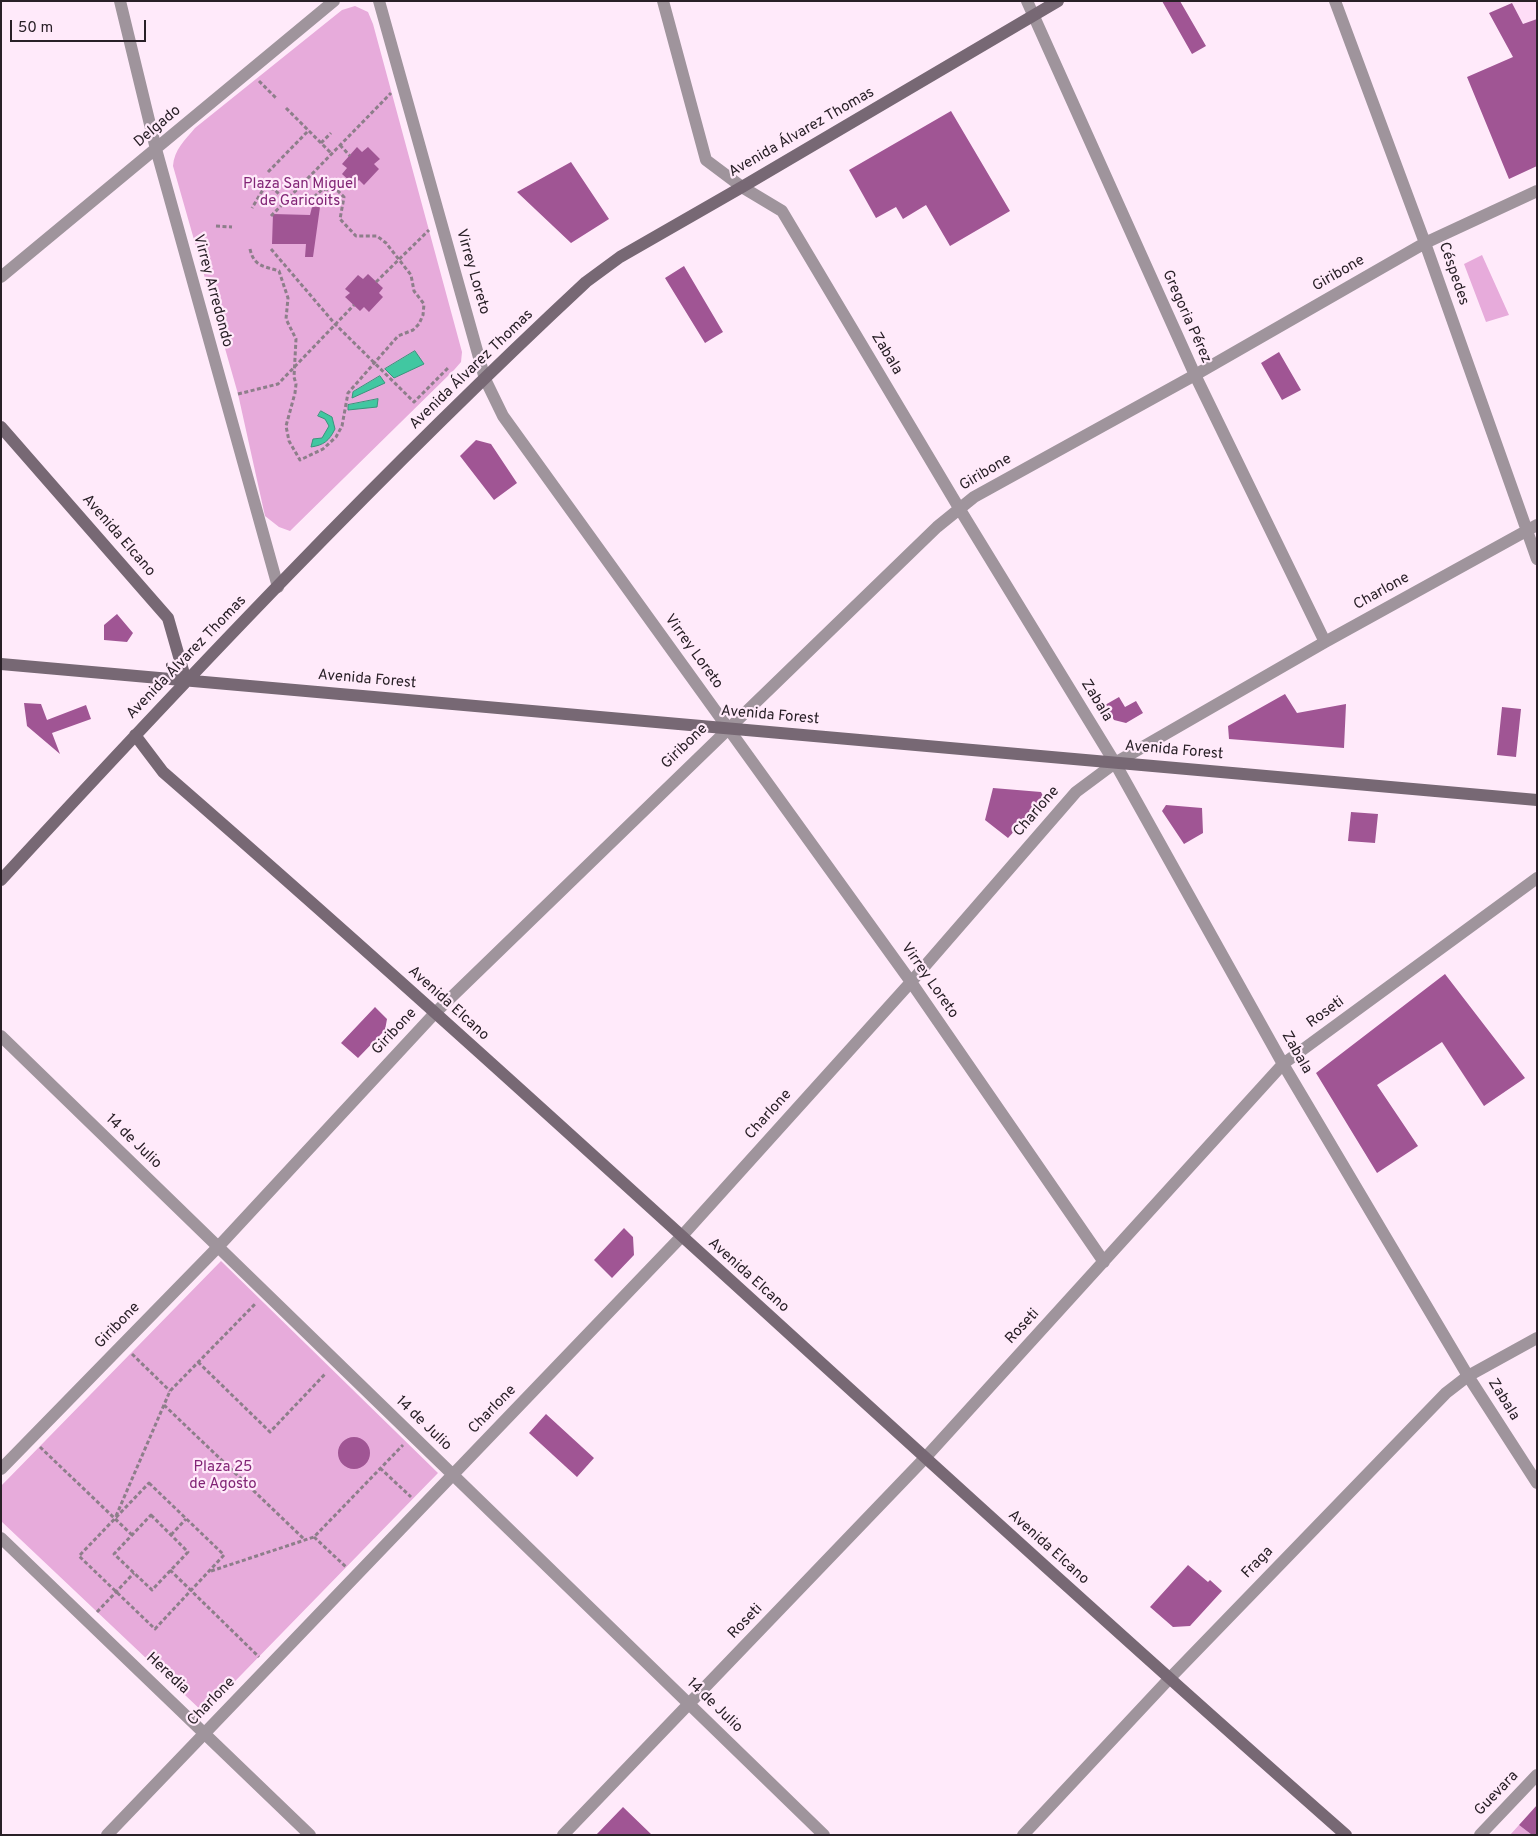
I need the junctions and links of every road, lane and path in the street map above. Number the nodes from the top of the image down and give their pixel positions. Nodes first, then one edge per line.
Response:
1 (120, 1) edge
2 (334, 1) edge
3 (380, 1) edge
4 (662, 1) edge
5 (1027, 1) edge
6 (1058, 1) edge
7 (1335, 1) edge
8 (1033, 15) junction
9 (249, 72) junction
10 (402, 81) junction
11 (276, 98) dead end
12 (286, 108) dead end
13 (308, 130) junction
14 (331, 133) dead end
15 (321, 143) junction
16 (340, 145) junction
17 (156, 150) junction
18 (331, 153) junction
19 (350, 156) dead end
20 (268, 172) dead end
21 (742, 187) junction
22 (1537, 191) edge
23 (285, 200) junction
24 (252, 208) dead end
25 (271, 216) dead end
26 (440, 220) junction
27 (216, 226) dead end
28 (232, 227) dead end
29 (1425, 244) junction
30 (250, 249) dead end
31 (271, 249) dead end
32 (398, 260) junction
33 (1, 277) edge
34 (376, 282) dead end
35 (354, 306) dead end
36 (335, 324) junction
37 (374, 364) junction
38 (295, 367) junction
39 (449, 367) dead end
40 (1194, 375) junction
41 (486, 379) junction
42 (238, 394) dead end
43 (1, 427) edge
44 (959, 508) junction
45 (1531, 528) edge
46 (1537, 559) edge
47 (278, 587) junction
48 (1325, 642) junction
49 (1, 664) edge
50 (186, 681) junction
51 (728, 728) junction
52 (135, 735) junction
53 (1115, 763) junction
54 (1537, 800) edge
55 (1537, 878) edge
56 (1, 880) edge
57 (911, 982) junction
58 (435, 1013) junction
59 (1, 1036) edge
60 (1283, 1064) junction
61 (681, 1238) junction
62 (218, 1247) junction
63 (1104, 1262) junction
64 (265, 1293) junction
65 (1537, 1338) edge
66 (122, 1345) junction
67 (198, 1362) junction
68 (1468, 1376) junction
69 (323, 1377) dead end
70 (170, 1391) junction
71 (164, 1405) junction
72 (412, 1436) junction
73 (31, 1438) junction
74 (925, 1458) junction
75 (380, 1468) junction
76 (1, 1469) edge
77 (453, 1475) junction
78 (1537, 1483) edge
79 (422, 1508) junction
80 (115, 1518) junction
81 (186, 1519) junction
82 (132, 1535) junction
83 (171, 1535) junction
84 (314, 1537) junction
85 (1, 1538) edge
86 (304, 1540) junction
87 (333, 1555) dead end
88 (170, 1570) junction
89 (208, 1572) junction
90 (134, 1573) junction
91 (191, 1590) junction
92 (116, 1592) junction
93 (88, 1621) junction
94 (269, 1666) junction
95 (1169, 1679) junction
96 (689, 1704) junction
97 (206, 1732) junction
98 (1537, 1775) edge
99 (107, 1835) edge
100 (310, 1835) edge
101 (563, 1835) edge
102 (824, 1835) edge
103 (1023, 1835) edge
104 (1346, 1835) edge
105 (1480, 1835) edge

1 - 17 street, Virrey Arredondo
2 - 9 street, Delgado
3 - 10 street, Virrey Loreto
4 - 21 street, Zabala
5 - 8 street, Gregoria Pérez
6 - 8 main road, Avenida Álvarez Thomas
7 - 29 street, Céspedes
8 - 21 main road, Avenida Álvarez Thomas
8 - 40 street, Gregoria Pérez
9 - 11 path
9 - 17 street, Delgado
10 - 16 path
10 - 26 street, Virrey Loreto
12 - 13 path
13 - 15 path
13 - 20 path
14 - 15 path
15 - 18 path
16 - 18 path
16 - 19 path
17 - 33 street, Delgado
17 - 47 street, Virrey Arredondo
18 - 23 path
21 - 41 main road, Avenida Álvarez Thomas
21 - 44 street, Zabala
22 - 29 street, Giribone
23 - 24 path
23 - 25 path
23 - 32 path
26 - 32 path
26 - 41 street, Virrey Loreto
27 - 28 path
29 - 40 street, Giribone
29 - 45 street, Céspedes
30 - 38 path
31 - 36 path
32 - 34 path
32 - 37 path
35 - 36 path
36 - 37 path
36 - 38 path
37 - 38 path
37 - 39 path
38 - 42 path
40 - 44 street, Giribone
40 - 48 street, Gregoria Pérez
41 - 47 main road, Avenida Álvarez Thomas
41 - 51 street, Virrey Loreto
43 - 50 main road, Avenida Elcano
44 - 51 street, Giribone
44 - 53 street, Zabala
45 - 46 street, Céspedes
45 - 48 street, Charlone
47 - 50 main road, Avenida Álvarez Thomas
48 - 53 street, Charlone
49 - 50 main road, Avenida Forest
50 - 51 main road, Avenida Forest
50 - 52 main road, Avenida Álvarez Thomas
51 - 53 main road, Avenida Forest
51 - 57 street, Virrey Loreto
51 - 58 street, Giribone
52 - 56 main road, Avenida Álvarez Thomas
52 - 58 main road, Avenida Elcano
53 - 54 main road, Avenida Forest
53 - 57 street, Charlone
53 - 60 street, Zabala
55 - 60 street, Roseti
57 - 61 street, Charlone
57 - 63 street, Virrey Loreto
58 - 61 main road, Avenida Elcano
58 - 62 street, Giribone
59 - 62 street, 14 de Julio
60 - 63 street, Roseti
60 - 68 street, Zabala
61 - 74 main road, Avenida Elcano
61 - 77 street, Charlone
62 - 64 street, 14 de Julio
62 - 66 street, Giribone
63 - 74 street, Roseti
64 - 67 path
64 - 72 street, 14 de Julio
65 - 68 street, Fraga
66 - 70 path
66 - 73 street, Giribone
67 - 69 path
67 - 70 path
68 - 78 street, Zabala
68 - 95 street, Fraga
70 - 71 path
71 - 80 path
71 - 86 path
72 - 75 path
72 - 77 street, 14 de Julio
73 - 76 street, Giribone
73 - 80 path
74 - 95 main road, Avenida Elcano
74 - 96 street, Roseti
75 - 79 path
75 - 84 path
77 - 79 street, Charlone
77 - 96 street, 14 de Julio
79 - 94 street, Charlone
80 - 81 path
80 - 82 path
80 - 92 path
81 - 83 path
81 - 89 path
82 - 83 path
82 - 90 path
83 - 88 path
84 - 86 path
84 - 87 path
85 - 93 street, Heredia
86 - 89 path
88 - 90 path
88 - 91 path
89 - 91 path
90 - 92 path
91 - 92 path
91 - 94 path
92 - 93 path
93 - 97 street, Heredia
94 - 97 street, Charlone
95 - 103 street, Fraga
95 - 104 main road, Avenida Elcano
96 - 101 street, Roseti
96 - 102 street, 14 de Julio
97 - 99 street, Charlone
97 - 100 street, Heredia
98 - 105 street, Guevara

